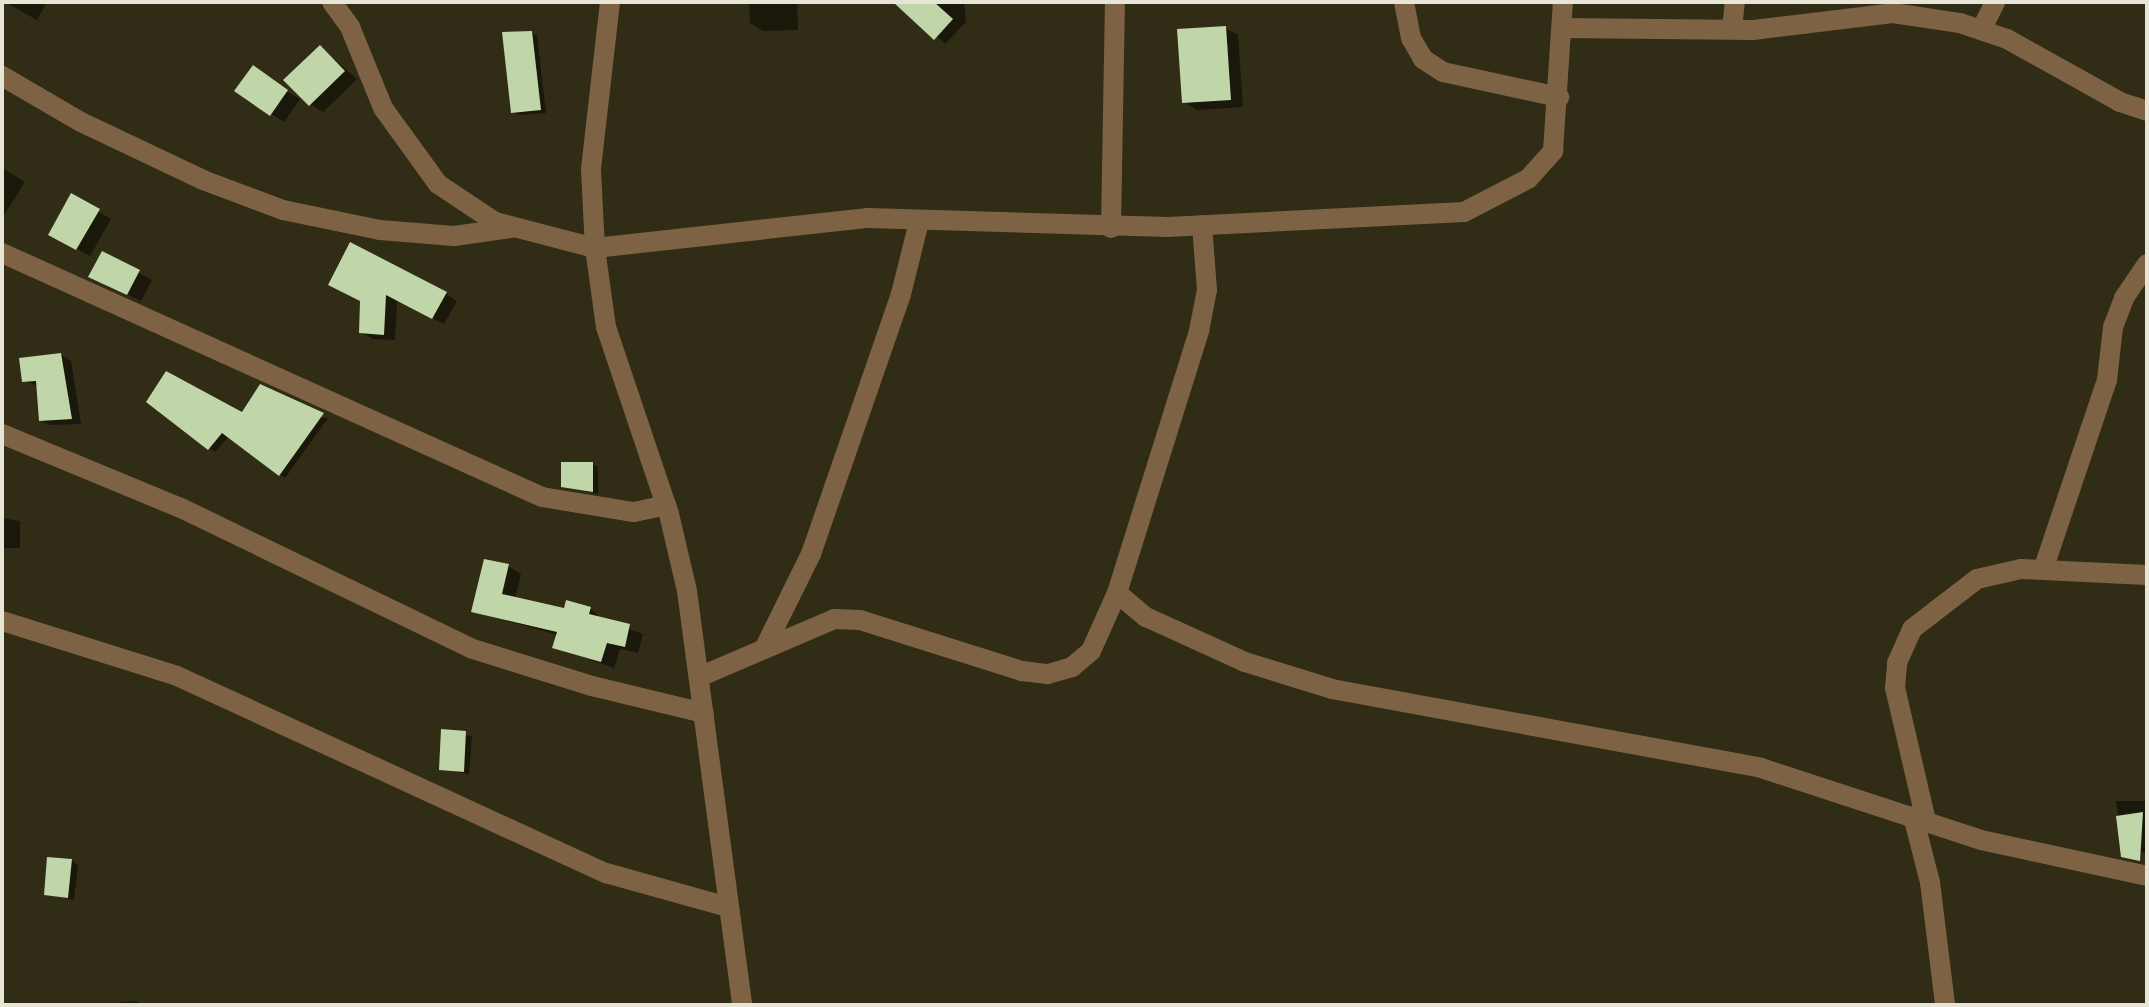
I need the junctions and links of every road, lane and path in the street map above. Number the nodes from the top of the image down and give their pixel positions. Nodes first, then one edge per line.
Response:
1 (332, 2) edge
2 (610, 2) edge
3 (1115, 2) edge
4 (1404, 2) edge
5 (1563, 2) edge
6 (1735, 2) edge
7 (1995, 2) edge
8 (1563, 28) junction
9 (1732, 29) junction
10 (1981, 30) junction
11 (2, 76) edge
12 (1559, 97) junction
13 (2147, 111) edge
14 (919, 222) junction
15 (1202, 225) junction
16 (515, 227) junction
17 (1111, 228) junction
18 (595, 248) junction
19 (2, 253) edge
20 (2147, 264) edge
21 (2, 434) edge
22 (666, 505) junction
23 (2043, 570) junction
24 (2147, 575) edge
25 (1117, 593) junction
26 (2, 621) edge
27 (765, 647) junction
28 (699, 677) junction
29 (704, 713) junction
30 (1920, 818) junction
31 (2147, 876) edge
32 (728, 907) junction
33 (742, 1005) edge
34 (1945, 1005) edge

1 - 16 street
2 - 18 street
3 - 17 street
4 - 12 street
5 - 8 street
6 - 9 street
7 - 10 street
8 - 9 street
8 - 12 street
9 - 10 street
10 - 13 street
11 - 16 street
12 - 15 street
14 - 17 street
14 - 18 street
14 - 27 street
15 - 17 street
15 - 25 street
16 - 18 street
18 - 22 street
19 - 22 street
20 - 23 street
21 - 29 street
22 - 28 street
23 - 24 street
23 - 30 street
25 - 27 street
25 - 30 street
26 - 32 street
27 - 28 street
28 - 29 street
29 - 32 street
30 - 31 street
30 - 34 street
32 - 33 street

